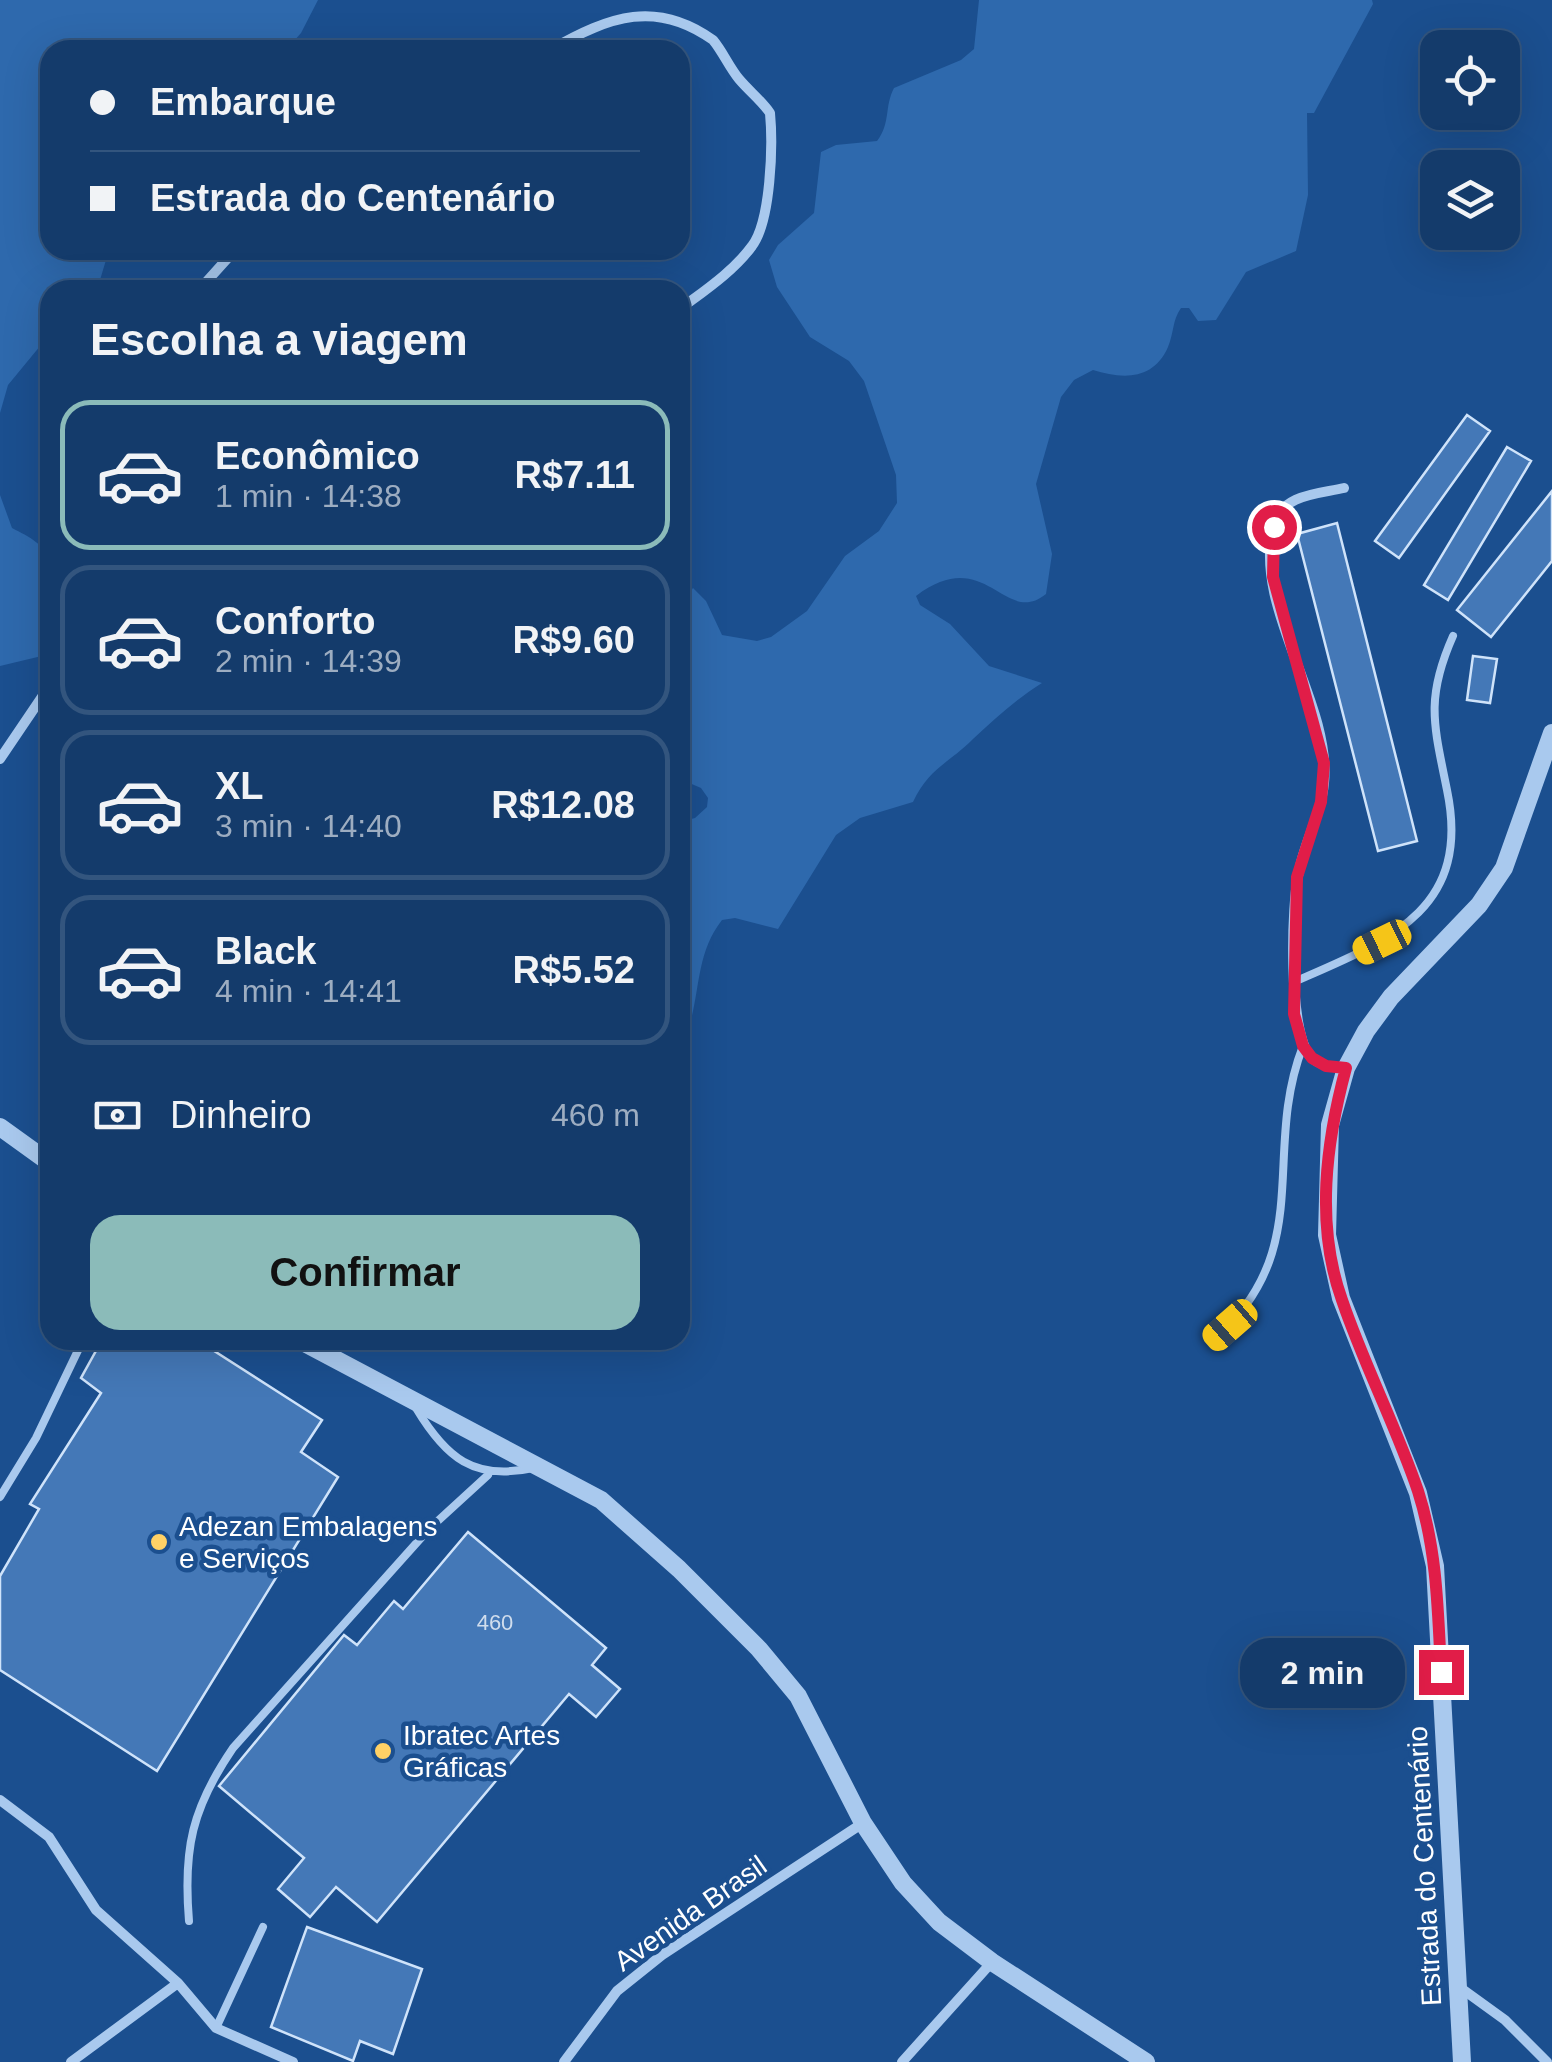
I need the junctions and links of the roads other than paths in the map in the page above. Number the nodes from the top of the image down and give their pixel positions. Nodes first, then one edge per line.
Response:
1 (568, 40) edge
2 (226, 260) edge
3 (208, 280) edge
4 (690, 301) edge
5 (1344, 488) dead end
6 (1453, 636) dead end
7 (40, 700) edge
8 (1552, 733) edge
9 (0, 759) edge
10 (1296, 981) junction
11 (1303, 1046) junction
12 (1346, 1068) junction
13 (0, 1127) edge
14 (40, 1155) edge
15 (1214, 1338) dead end
16 (79, 1350) edge
17 (317, 1350) edge
18 (410, 1400) junction
19 (542, 1466) junction
20 (488, 1475) junction
21 (0, 1497) edge
22 (0, 1800) edge
23 (863, 1822) junction
24 (190, 1921) dead end
25 (264, 1926) dead end
26 (992, 1962) junction
27 (178, 1983) junction
28 (1458, 1986) junction
29 (216, 2028) junction
30 (71, 2062) edge
31 (293, 2062) edge
32 (564, 2062) edge
33 (902, 2062) edge
34 (1146, 2062) edge
35 (1462, 2062) edge
36 (1547, 2062) edge

1 - 4 street
2 - 3 street
5 - 10 street
6 - 10 lane
7 - 9 street
8 - 12 street, Estrada do Centenário
10 - 11 street
11 - 12 street
11 - 15 lane
12 - 28 street, Estrada do Centenário
13 - 14 street
16 - 21 lane
17 - 18 street
18 - 19 street
18 - 20 lane
19 - 20 lane
19 - 23 street
20 - 24 lane
22 - 27 street
23 - 26 street
23 - 32 street, Avenida Brasil
25 - 29 lane
26 - 33 street
26 - 34 street
27 - 29 street
27 - 30 street
28 - 35 street, Estrada do Centenário
28 - 36 street
29 - 31 street

